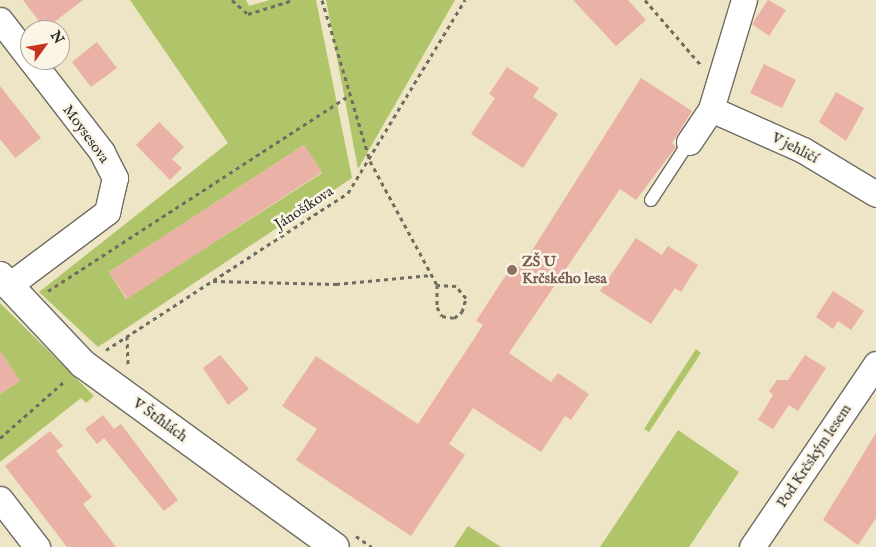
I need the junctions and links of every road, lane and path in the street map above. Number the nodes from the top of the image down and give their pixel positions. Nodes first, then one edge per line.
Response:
1 (232, 0) edge
2 (293, 0) edge
3 (322, 0) edge
4 (465, 0) edge
5 (645, 0) edge
6 (744, 0) edge
7 (0, 20) edge
8 (20, 47) edge
9 (38, 70) edge
10 (718, 85) junction
11 (350, 95) junction
12 (711, 109) junction
13 (689, 142) joint
14 (370, 161) junction
15 (876, 194) edge
16 (650, 200) dead end
17 (431, 275) junction
18 (4, 281) edge
19 (213, 281) junction
20 (437, 285) junction
21 (48, 291) dead end
22 (876, 364) edge
23 (76, 371) junction
24 (0, 438) edge
25 (0, 499) edge
26 (37, 547) edge
27 (335, 547) edge
28 (752, 547) edge

1 - 2 path
3 - 11 path
4 - 14 path, Jánošíkova
5 - 10 path
6 - 10 street
7 - 8 street, Moysesova
9 - 18 street, Moysesova
10 - 12 street
11 - 14 path
11 - 21 path
12 - 13 street
12 - 15 street, V jehličí
13 - 16 lane
14 - 17 path
14 - 19 path, Jánošíkova
17 - 19 path
17 - 20 path
18 - 23 street, V Štíhlách
19 - 23 path, Jánošíkova
20 - 20 path
22 - 28 street, Pod Krčským lesem
23 - 24 path, Jánošíkova
23 - 27 street, V Štíhlách
25 - 26 street

